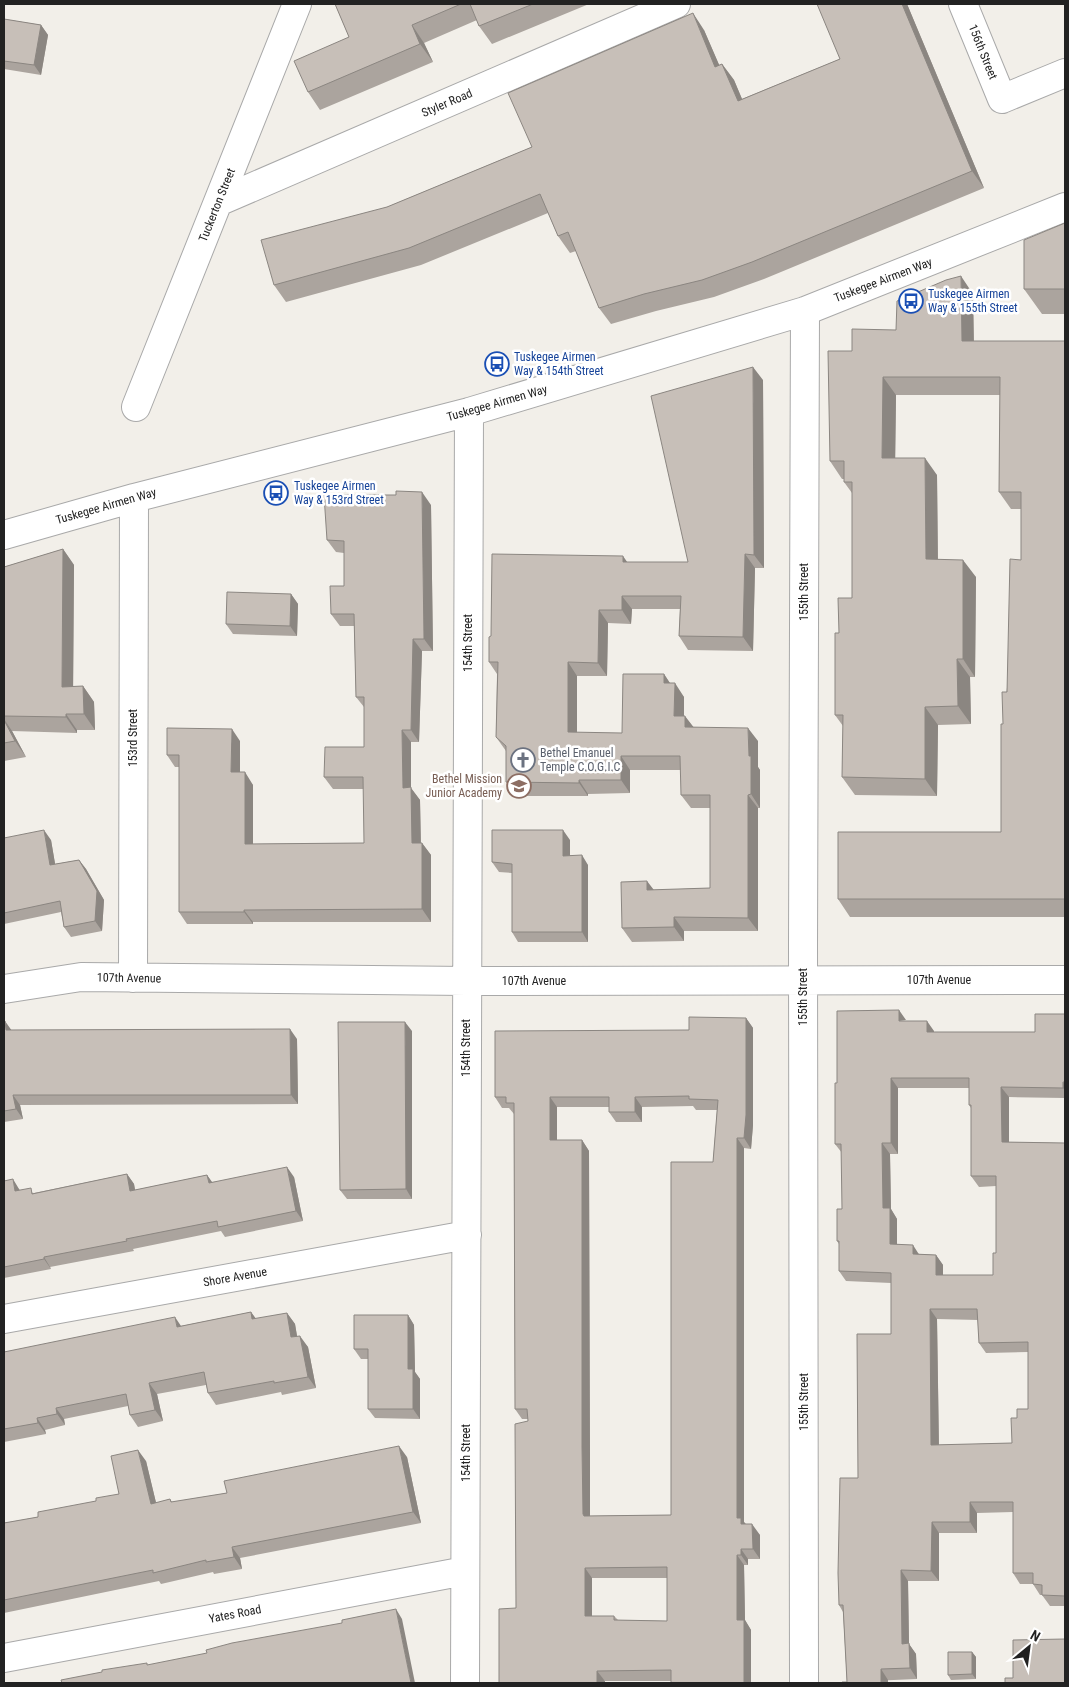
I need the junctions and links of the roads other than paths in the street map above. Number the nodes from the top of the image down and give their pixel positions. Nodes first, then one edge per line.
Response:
1 (297, 4) edge
2 (676, 4) edge
3 (963, 4) edge
4 (1065, 73) edge
5 (218, 202) junction
6 (1065, 208) edge
7 (805, 311) junction
8 (136, 407) dead end
9 (469, 412) junction
10 (134, 498) junction
11 (4, 535) edge
12 (133, 978) junction
13 (803, 980) junction
14 (1065, 980) edge
15 (466, 982) junction
16 (4, 989) edge
17 (467, 1235) junction
18 (4, 1319) edge
19 (465, 1571) junction
20 (4, 1658) edge
21 (465, 1683) edge
22 (804, 1683) edge

1 - 5 street, Tuckerton Street
2 - 5 street, Styler Road
3 - 4 street, 156th Street
5 - 8 street, Tuckerton Street
6 - 7 street, Tuskegee Airmen Way
7 - 9 street, Tuskegee Airmen Way
7 - 13 street, 155th Street
9 - 10 street, Tuskegee Airmen Way
9 - 15 street, 154th Street
10 - 11 street, Tuskegee Airmen Way
10 - 12 street, 153rd Street
12 - 15 street, 107th Avenue
12 - 16 street, 107th Avenue
13 - 14 street, 107th Avenue
13 - 15 street, 107th Avenue
13 - 22 street, 155th Street
15 - 17 street, 154th Street
17 - 18 street, Shore Avenue
17 - 19 street, 154th Street
19 - 20 street, Yates Road
19 - 21 street, 154th Street

